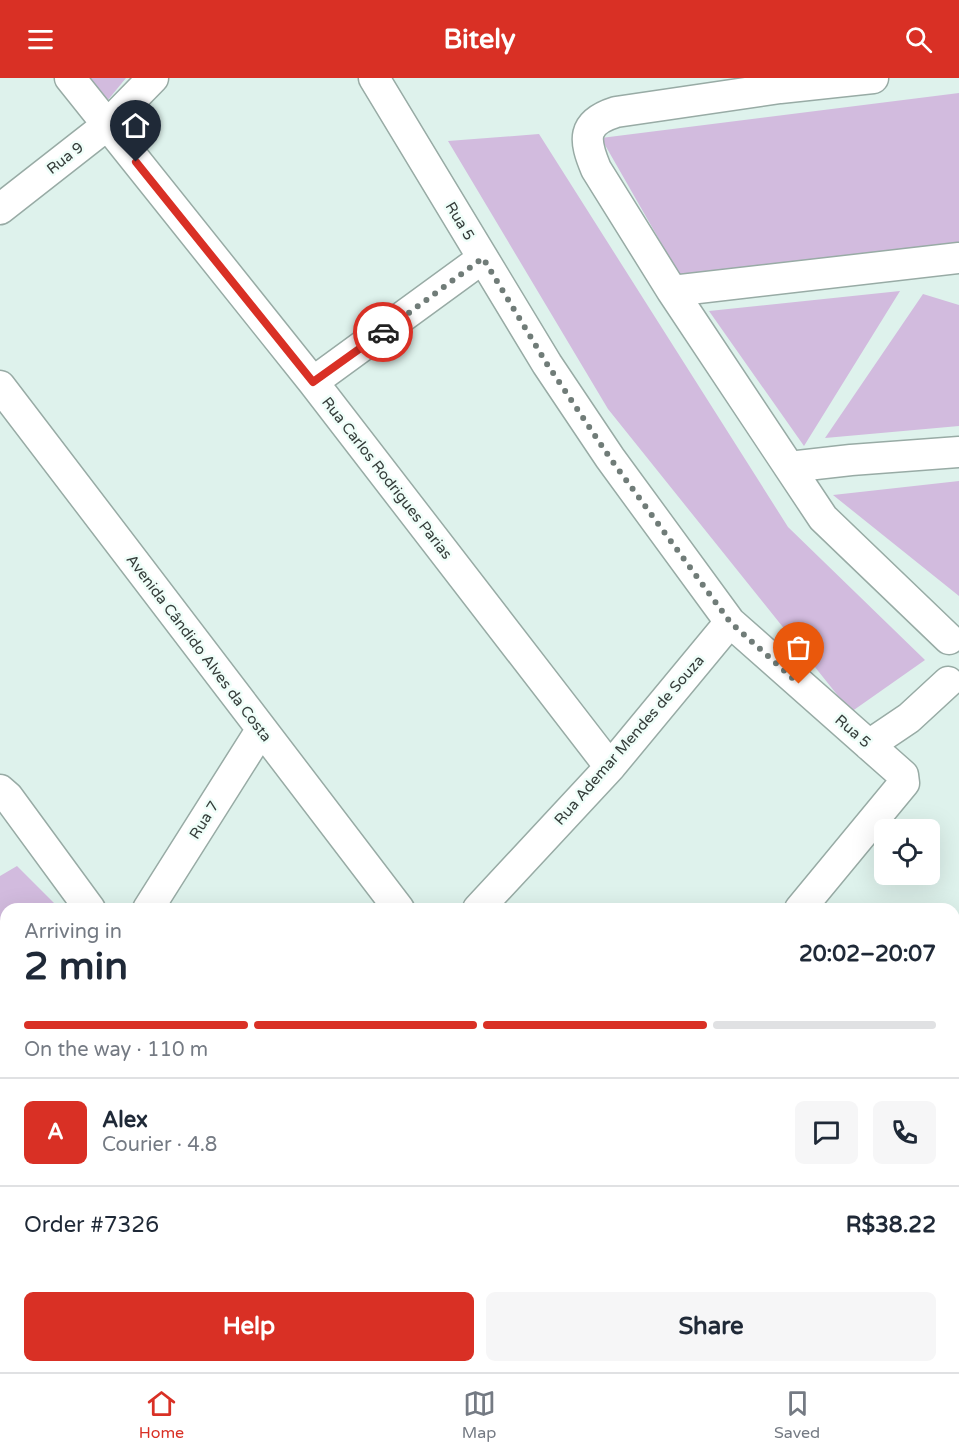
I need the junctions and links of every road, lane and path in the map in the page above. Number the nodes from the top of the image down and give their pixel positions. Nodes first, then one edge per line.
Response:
1 (70, 78) edge
2 (153, 78) edge
3 (374, 78) edge
4 (873, 78) edge
5 (106, 126) junction
6 (0, 208) edge
7 (483, 258) junction
8 (959, 258) edge
9 (672, 291) junction
10 (313, 382) junction
11 (0, 386) edge
12 (959, 452) edge
13 (789, 467) junction
14 (730, 622) junction
15 (954, 635) edge
16 (954, 688) edge
17 (261, 730) junction
18 (869, 745) junction
19 (610, 767) junction
20 (0, 790) edge
21 (86, 903) edge
22 (152, 903) edge
23 (394, 903) edge
24 (484, 903) edge
25 (805, 903) edge

1 - 5 street, Rua Carlos Rodrigues Parias
2 - 5 street, Rua 9
3 - 7 street, Rua 5
4 - 9 street
5 - 6 street, Rua 9
5 - 10 street, Rua Carlos Rodrigues Parias
7 - 10 street
7 - 14 street, Rua 5
8 - 9 street
9 - 13 street
10 - 19 street, Rua Carlos Rodrigues Parias
11 - 17 street, Avenida Cândido Alves da Costa
12 - 13 street
13 - 15 street
14 - 18 street, Rua 5
14 - 19 street, Rua Ademar Mendes de Souza
15 - 16 street
16 - 18 street
17 - 22 street, Rua 7
17 - 23 street, Avenida Cândido Alves da Costa
18 - 25 street, Rua 5
19 - 24 street, Rua Ademar Mendes de Souza
20 - 21 street

